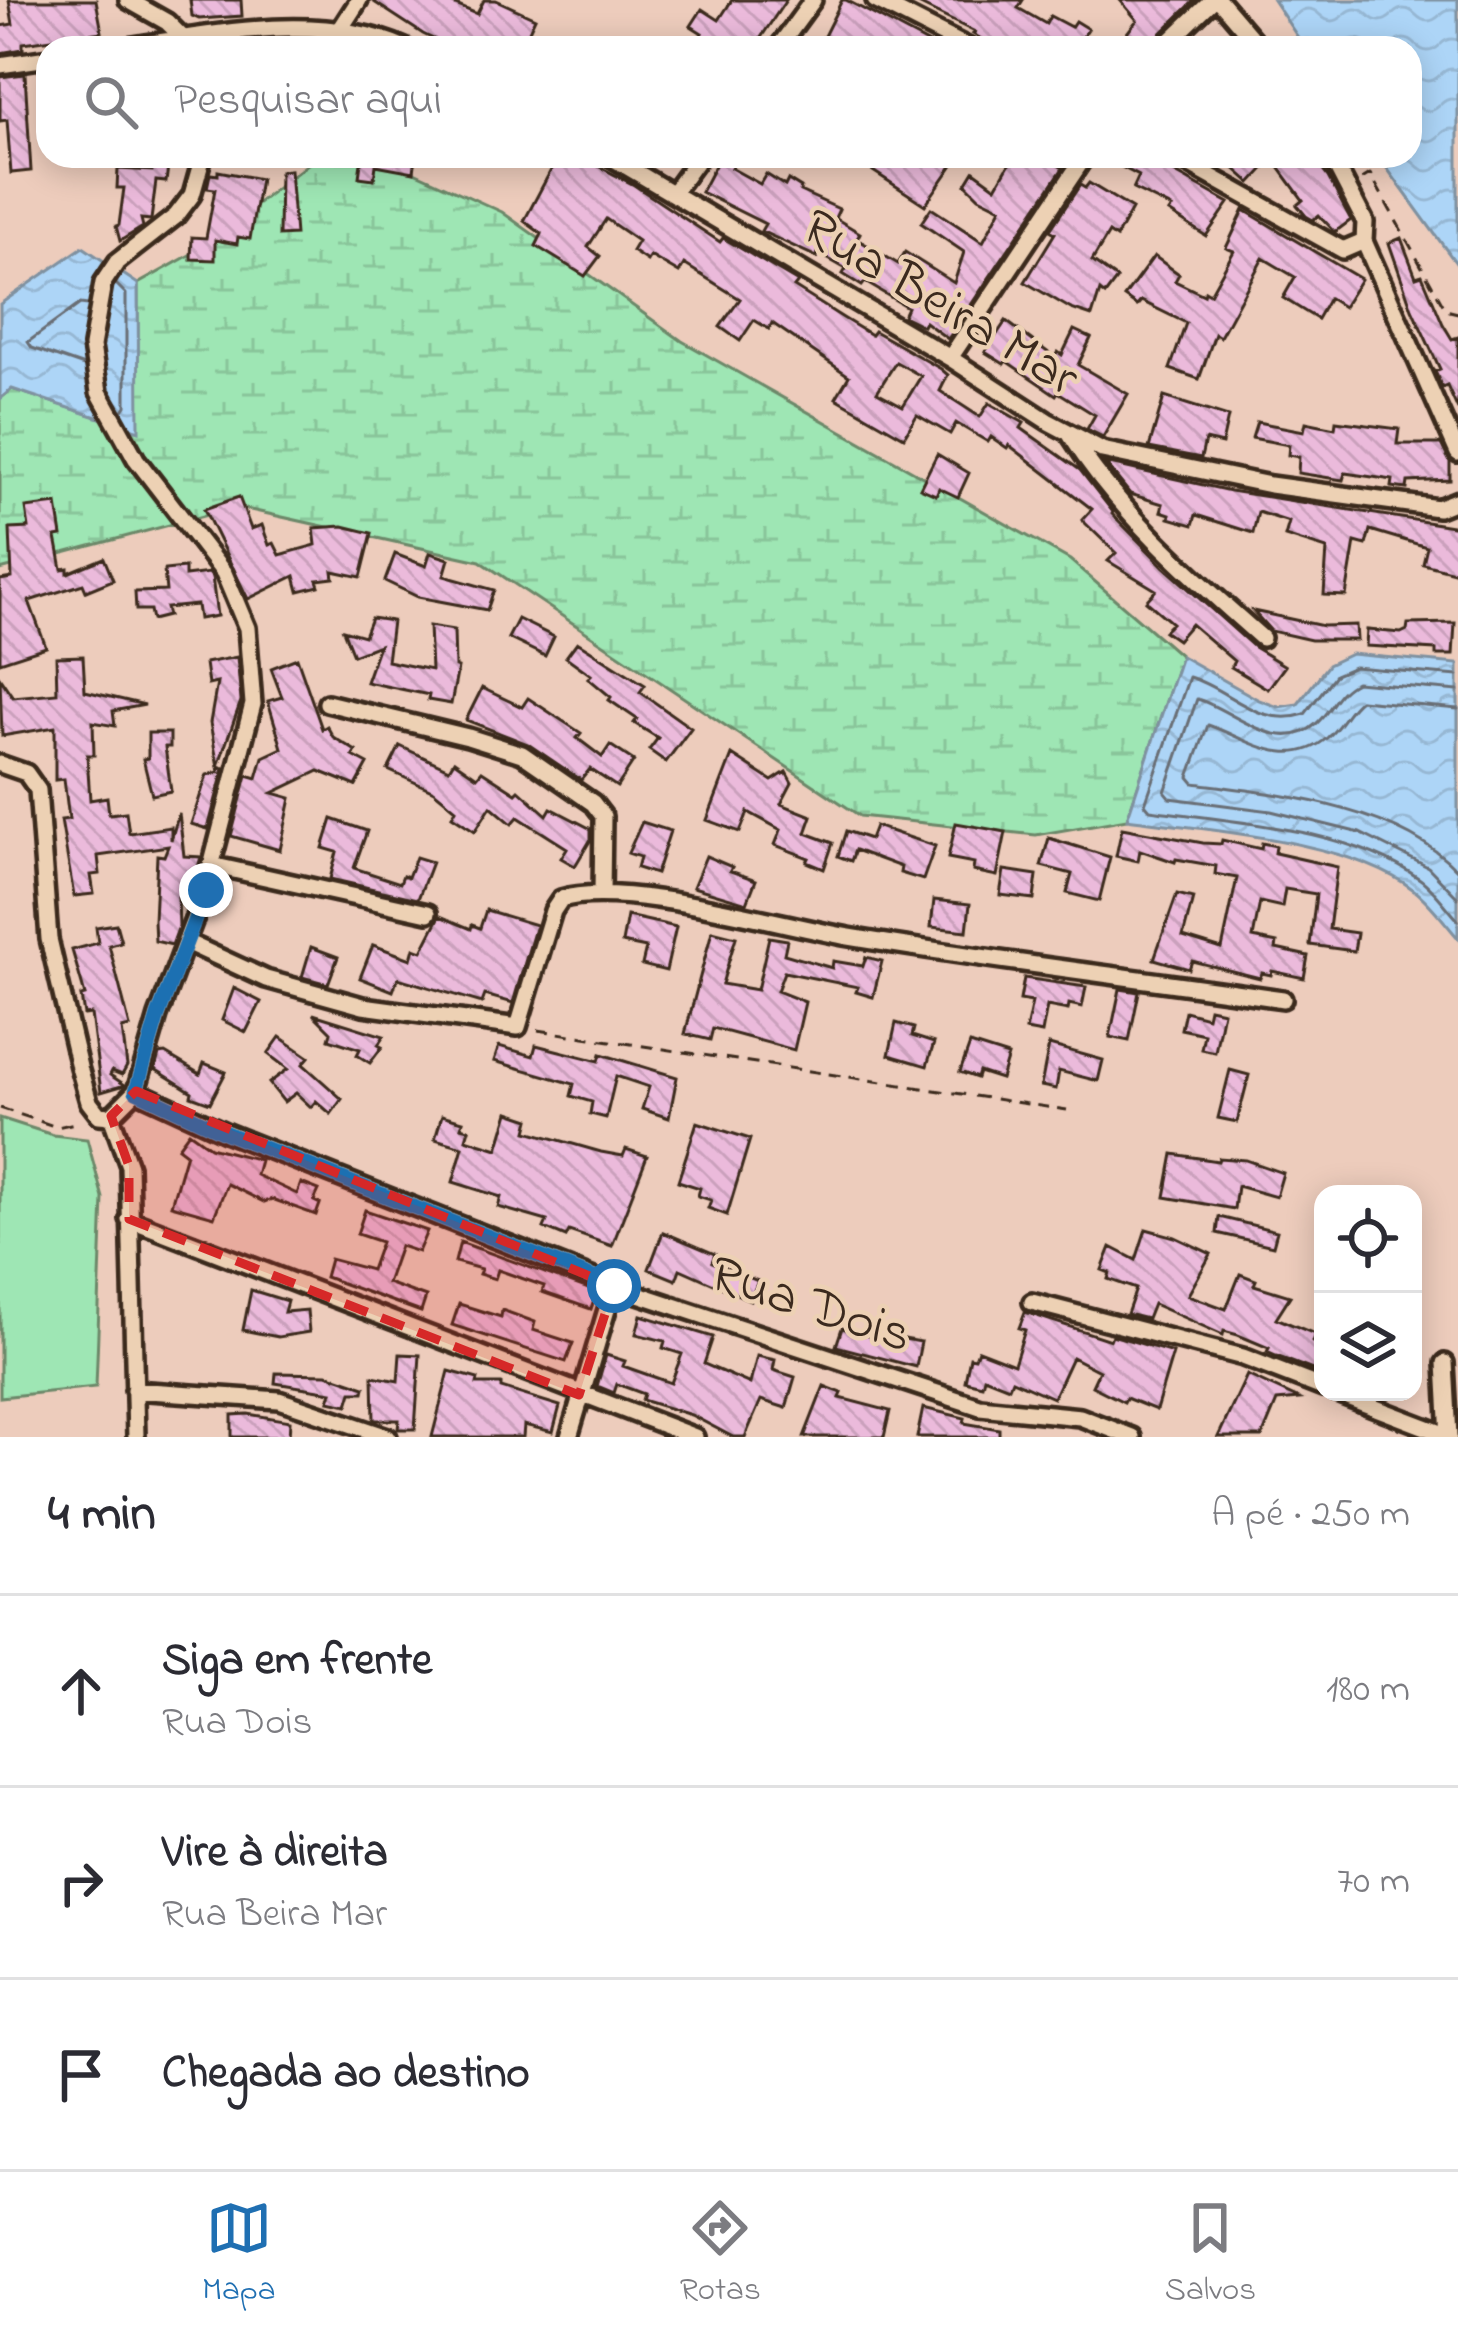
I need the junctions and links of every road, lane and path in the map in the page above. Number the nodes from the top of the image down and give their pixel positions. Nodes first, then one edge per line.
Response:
1 (128, 0) edge
2 (359, 0) edge
3 (813, 0) edge
4 (875, 0) edge
5 (1216, 0) edge
6 (341, 28) junction
7 (178, 36) edge
8 (259, 36) edge
9 (367, 36) edge
10 (787, 36) edge
11 (946, 36) edge
12 (1176, 36) edge
13 (1249, 36) edge
14 (36, 60) edge
15 (0, 65) edge
16 (200, 168) edge
17 (629, 168) edge
18 (691, 168) edge
19 (1077, 168) edge
20 (1196, 168) edge
21 (1337, 168) edge
22 (1370, 174) dead end
23 (673, 194) junction
24 (1364, 241) junction
25 (1458, 313) edge
26 (950, 358) junction
27 (1070, 435) junction
28 (1458, 453) edge
29 (1458, 500) edge
30 (1262, 638) dead end
31 (327, 703) dead end
32 (0, 764) edge
33 (211, 865) junction
34 (602, 894) junction
35 (428, 913) dead end
36 (186, 942) junction
37 (1283, 998) dead end
38 (518, 1027) junction
39 (136, 1091) junction
40 (0, 1108) edge
41 (1067, 1110) dead end
42 (111, 1116) junction
43 (130, 1220) junction
44 (614, 1286) junction
45 (1032, 1302) dead end
46 (1444, 1363) dead end
47 (1314, 1385) edge
48 (134, 1390) junction
49 (579, 1395) junction
50 (1357, 1401) edge
51 (136, 1437) edge
52 (388, 1437) edge
53 (569, 1437) edge
54 (695, 1437) edge
55 (1132, 1437) edge
56 (1449, 1437) edge

1 - 7 street
2 - 6 street
3 - 10 street
4 - 11 street
5 - 12 street
5 - 13 street
6 - 8 street
6 - 9 street
14 - 15 street
16 - 33 street
17 - 23 street, Rua Beira Mar
18 - 23 street
19 - 26 street
20 - 24 street
21 - 24 street
22 - 25 path
23 - 26 street, Rua Beira Mar
24 - 28 street
26 - 27 street, Rua Beira Mar
27 - 29 street, Rua Beira Mar
27 - 30 street
31 - 34 street
32 - 42 street
33 - 35 street
33 - 36 street
34 - 37 street
34 - 38 street
36 - 38 street
36 - 39 street
38 - 41 path
39 - 42 street
39 - 44 street, Rua Dois
40 - 42 path
42 - 43 street
43 - 48 street
43 - 49 street
44 - 49 street
44 - 55 street, Rua Dois
45 - 47 street
46 - 56 street
48 - 51 street
48 - 52 street
49 - 53 street
49 - 54 street
50 - 56 street

